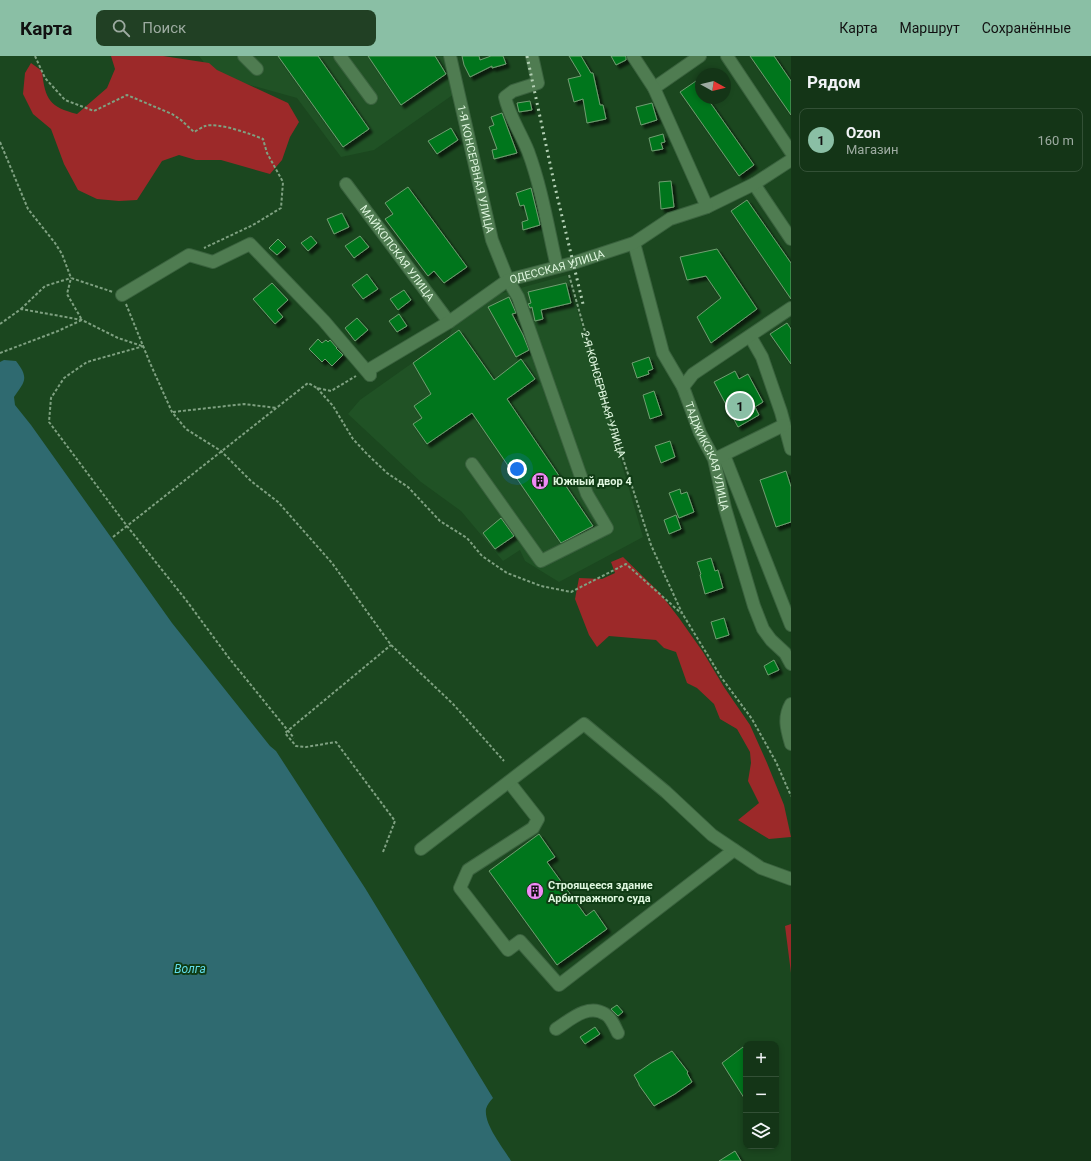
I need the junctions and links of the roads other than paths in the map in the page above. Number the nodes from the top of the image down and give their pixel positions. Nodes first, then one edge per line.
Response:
1 (244, 56) edge
2 (340, 56) edge
3 (450, 56) edge
4 (532, 56) edge
5 (633, 56) edge
6 (700, 56) edge
7 (727, 56) edge
8 (257, 69) dead end
9 (654, 88) junction
10 (371, 98) dead end
11 (791, 152) edge
12 (791, 160) edge
13 (346, 184) dead end
14 (754, 184) junction
15 (707, 207) junction
16 (791, 239) edge
17 (634, 243) junction
18 (562, 266) junction
19 (508, 280) junction
20 (122, 295) road end
21 (791, 308) edge
22 (449, 322) junction
23 (750, 336) junction
24 (683, 387) junction
25 (784, 425) junction
26 (791, 449) edge
27 (719, 457) junction
28 (472, 464) dead end
29 (791, 625) edge
30 (791, 664) edge
31 (791, 704) edge
32 (791, 744) edge
33 (508, 782) junction
34 (421, 849) dead end
35 (734, 850) junction
36 (791, 879) edge
37 (556, 1028) dead end
38 (618, 1033) dead end

1 - 8 street
2 - 10 street
3 - 19 street, 1-Я КОНСЕРВНАЯ УЛИЦА
4 - 18 street
5 - 9 street
6 - 9 street
7 - 11 street
9 - 15 street
12 - 14 street, ОДЕССКАЯ УЛИЦА
13 - 22 street, МАЙКОПСКАЯ УЛИЦА
14 - 15 street, ОДЕССКАЯ УЛИЦА
14 - 16 street
15 - 17 street, ОДЕССКАЯ УЛИЦА
17 - 18 street, ОДЕССКАЯ УЛИЦА
17 - 24 street, ТАДЖИКСКАЯ УЛИЦА
18 - 19 street, ОДЕССКАЯ УЛИЦА
19 - 22 street, ОДЕССКАЯ УЛИЦА
19 - 28 street, 1-Я КОНСЕРВНАЯ УЛИЦА
20 - 22 street, ОДЕССКАЯ УЛИЦА
21 - 23 street
23 - 24 street
23 - 25 street
24 - 27 street, ТАДЖИКСКАЯ УЛИЦА
25 - 26 street
25 - 27 street
27 - 29 street
27 - 30 street, ТАДЖИКСКАЯ УЛИЦА
31 - 32 street
33 - 34 street
33 - 35 street
33 - 35 street
35 - 36 street
37 - 38 street

